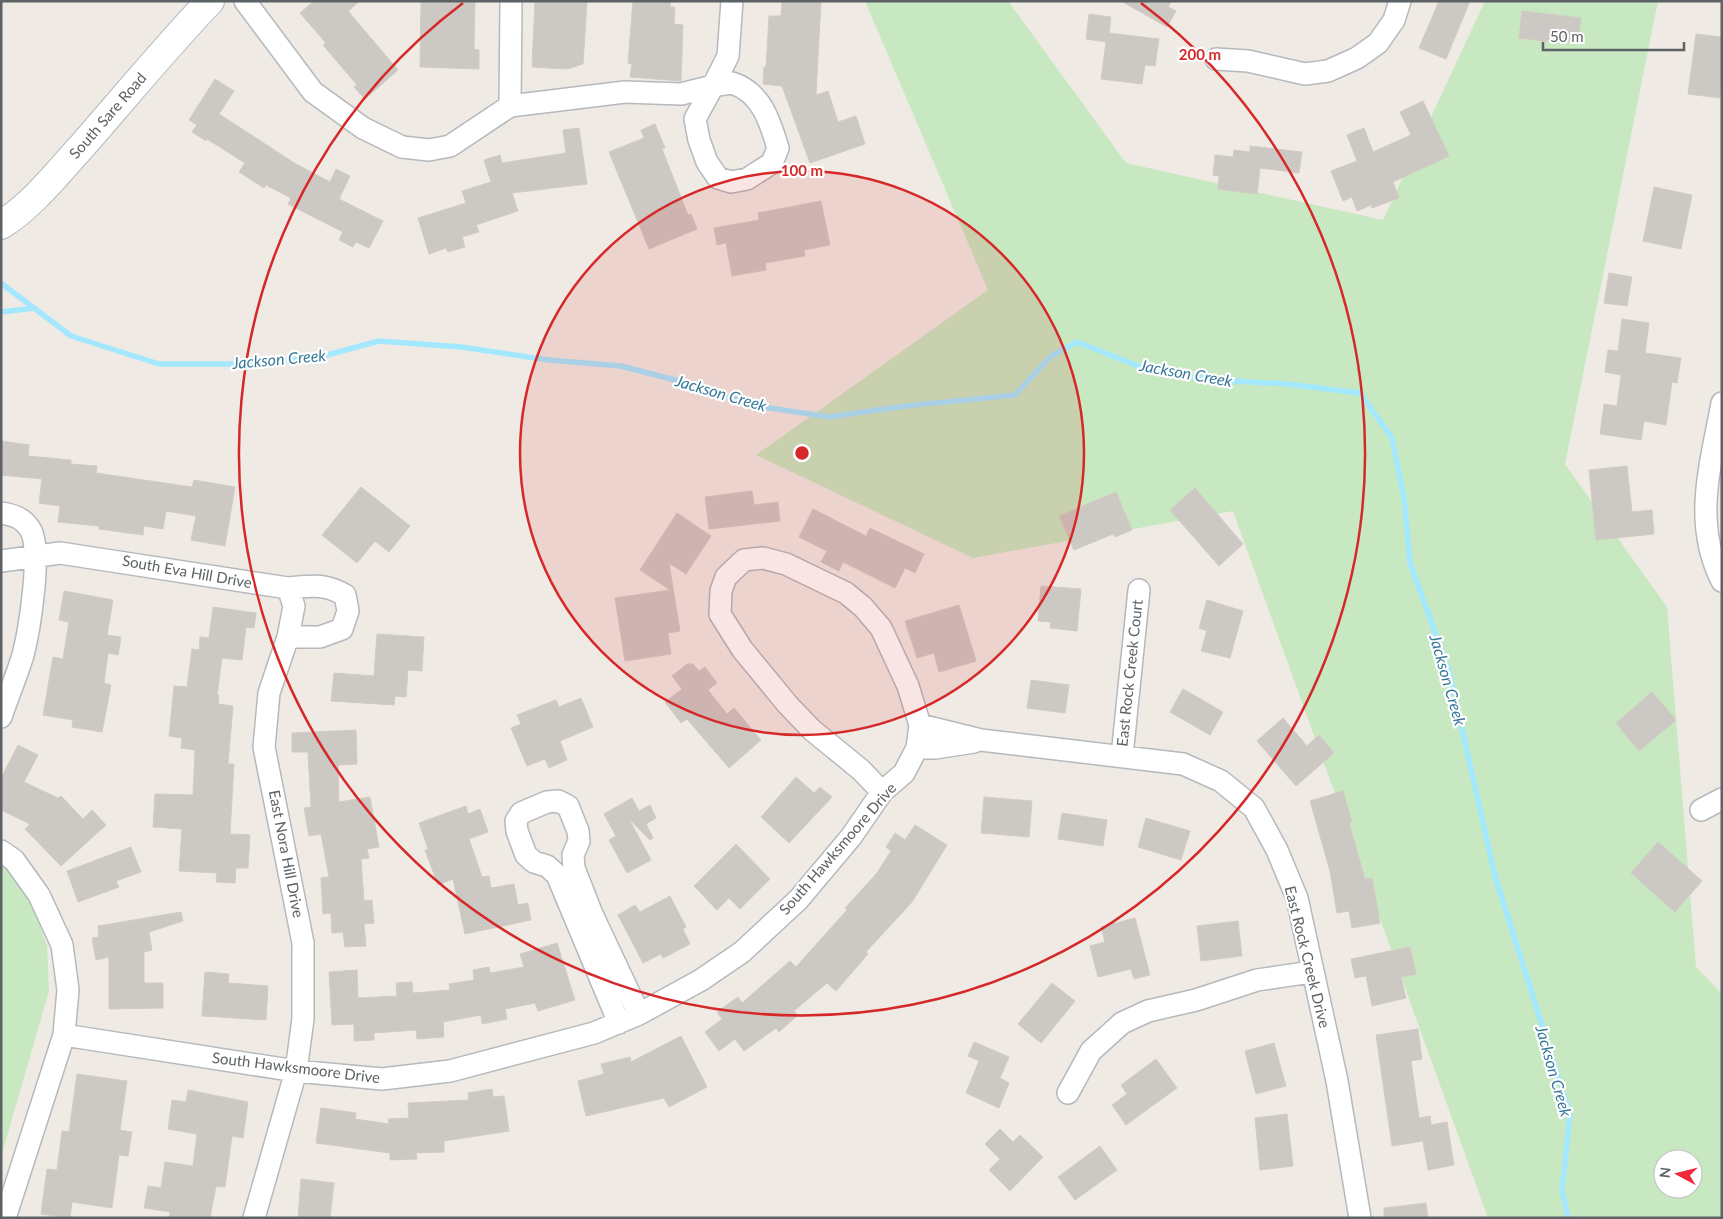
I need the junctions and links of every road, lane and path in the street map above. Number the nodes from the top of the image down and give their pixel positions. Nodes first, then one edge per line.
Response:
1 (210, 1) edge
2 (245, 1) edge
3 (510, 1) edge
4 (732, 1) edge
5 (1400, 1) edge
6 (1216, 59) dead end
7 (713, 86) junction
8 (510, 106) junction
9 (9, 220) edge
10 (1722, 403) edge
11 (1, 513) edge
12 (36, 557) junction
13 (1, 561) edge
14 (1722, 581) edge
15 (288, 588) junction
16 (1138, 590) dead end
17 (288, 636) junction
18 (1, 717) edge
19 (920, 725) junction
20 (981, 740) junction
21 (917, 748) junction
22 (1122, 756) junction
23 (882, 792) junction
24 (1722, 799) edge
25 (1702, 810) dead end
26 (1, 851) edge
27 (573, 855) junction
28 (547, 866) junction
29 (585, 917) junction
30 (1311, 972) junction
31 (639, 1014) junction
32 (619, 1023) junction
33 (64, 1035) junction
34 (296, 1071) junction
35 (1068, 1092) dead end
36 (5, 1218) edge
37 (254, 1218) edge
38 (1360, 1218) edge

1 - 9 main road, South Sare Road
2 - 8 street
3 - 8 street
4 - 7 street
5 - 6 street
7 - 7 street
7 - 8 street
10 - 14 street
11 - 12 street
12 - 13 street, South Eva Hill Drive
12 - 15 street, South Eva Hill Drive
12 - 18 street
15 - 17 street
15 - 17 street
16 - 22 street, East Rock Creek Court
17 - 34 street, East Nora Hill Drive
19 - 20 street, East Rock Creek Drive
19 - 21 street
19 - 23 street
20 - 21 street, East Rock Creek Drive
20 - 22 street, East Rock Creek Drive
21 - 23 street, South Hawksmoore Drive
22 - 30 street, East Rock Creek Drive
23 - 31 street, South Hawksmoore Drive
24 - 25 street
26 - 33 street
27 - 28 street
27 - 28 street
27 - 29 street
28 - 29 street
29 - 31 street
29 - 32 street
30 - 35 street
30 - 38 street, East Rock Creek Drive
31 - 32 street, South Hawksmoore Drive
32 - 34 street, South Hawksmoore Drive
33 - 34 street, South Hawksmoore Drive
33 - 36 street
34 - 37 street, East Nora Hill Drive

